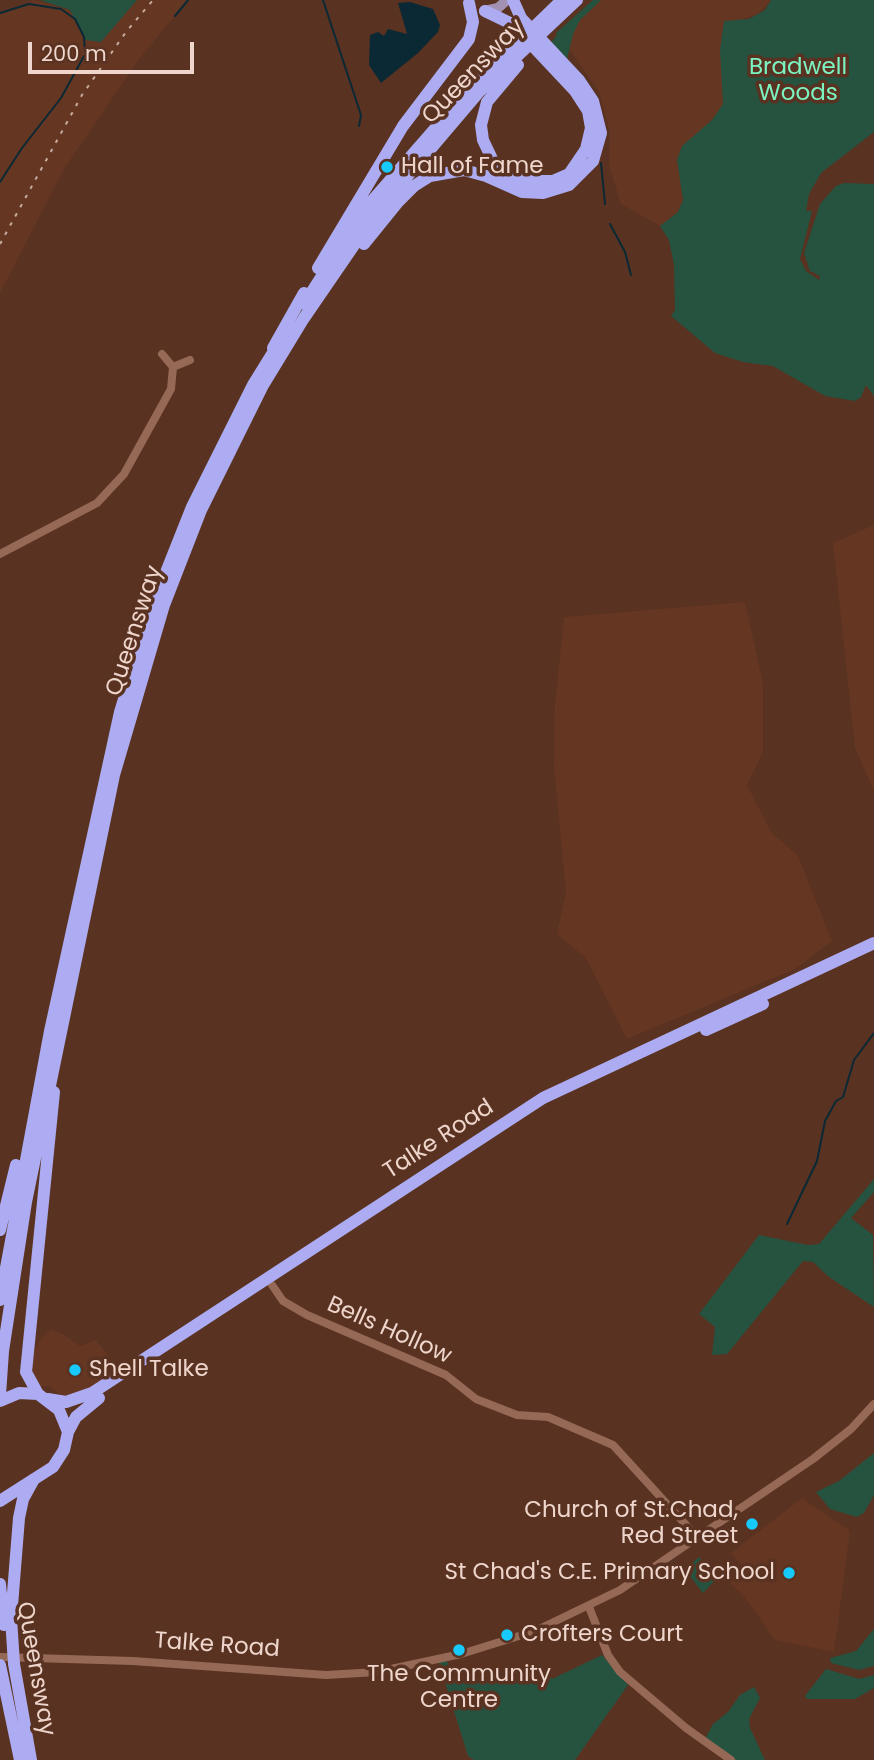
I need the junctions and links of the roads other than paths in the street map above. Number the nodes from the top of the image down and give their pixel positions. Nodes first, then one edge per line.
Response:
1 (506, 0) edge
2 (513, 0) edge
3 (562, 0) edge
4 (577, 0) edge
5 (587, 0) edge
6 (467, 2) edge
7 (485, 11) junction
8 (547, 25) junction
9 (519, 52) junction
10 (296, 331) junction
11 (162, 354) dead end
12 (190, 360) dead end
13 (173, 367) junction
14 (253, 384) junction
15 (0, 554) edge
16 (874, 943) edge
17 (874, 952) edge
18 (69, 988) junction
19 (50, 1031) junction
20 (0, 1230) edge
21 (272, 1285) junction
22 (0, 1300) edge
23 (43, 1396) junction
24 (3, 1398) edge
25 (874, 1404) edge
26 (68, 1432) junction
27 (34, 1479) junction
28 (2, 1499) edge
29 (698, 1538) junction
30 (0, 1584) edge
31 (589, 1607) junction
32 (0, 1657) edge
33 (0, 1665) edge
34 (0, 1683) edge
35 (19, 1760) edge
36 (30, 1760) edge
37 (731, 1760) edge

1 - 7 main road
2 - 10 highway
3 - 8 highway, Queensway
4 - 8 highway, Queensway
5 - 8 highway
6 - 7 main road
6 - 14 highway
7 - 9 highway
8 - 9 highway, Queensway
9 - 10 highway, Queensway
9 - 14 highway, Queensway
10 - 18 highway, Queensway
11 - 13 street
12 - 13 street
13 - 15 street
14 - 19 highway, Queensway
16 - 23 highway, Talke Road
17 - 21 highway, Talke Road
18 - 23 highway
18 - 24 highway, Queensway
19 - 20 highway
19 - 22 highway, Queensway
21 - 26 highway, Talke Road
21 - 29 street, Bells Hollow
23 - 24 highway, Talke Road
23 - 26 highway
25 - 29 street, Talke Road
26 - 27 highway, Talke Road
27 - 28 highway, Talke Road
27 - 36 highway
29 - 31 street, Talke Road
30 - 36 highway, Queensway
31 - 32 street, Talke Road
31 - 37 street
33 - 35 highway, Queensway
34 - 35 highway

